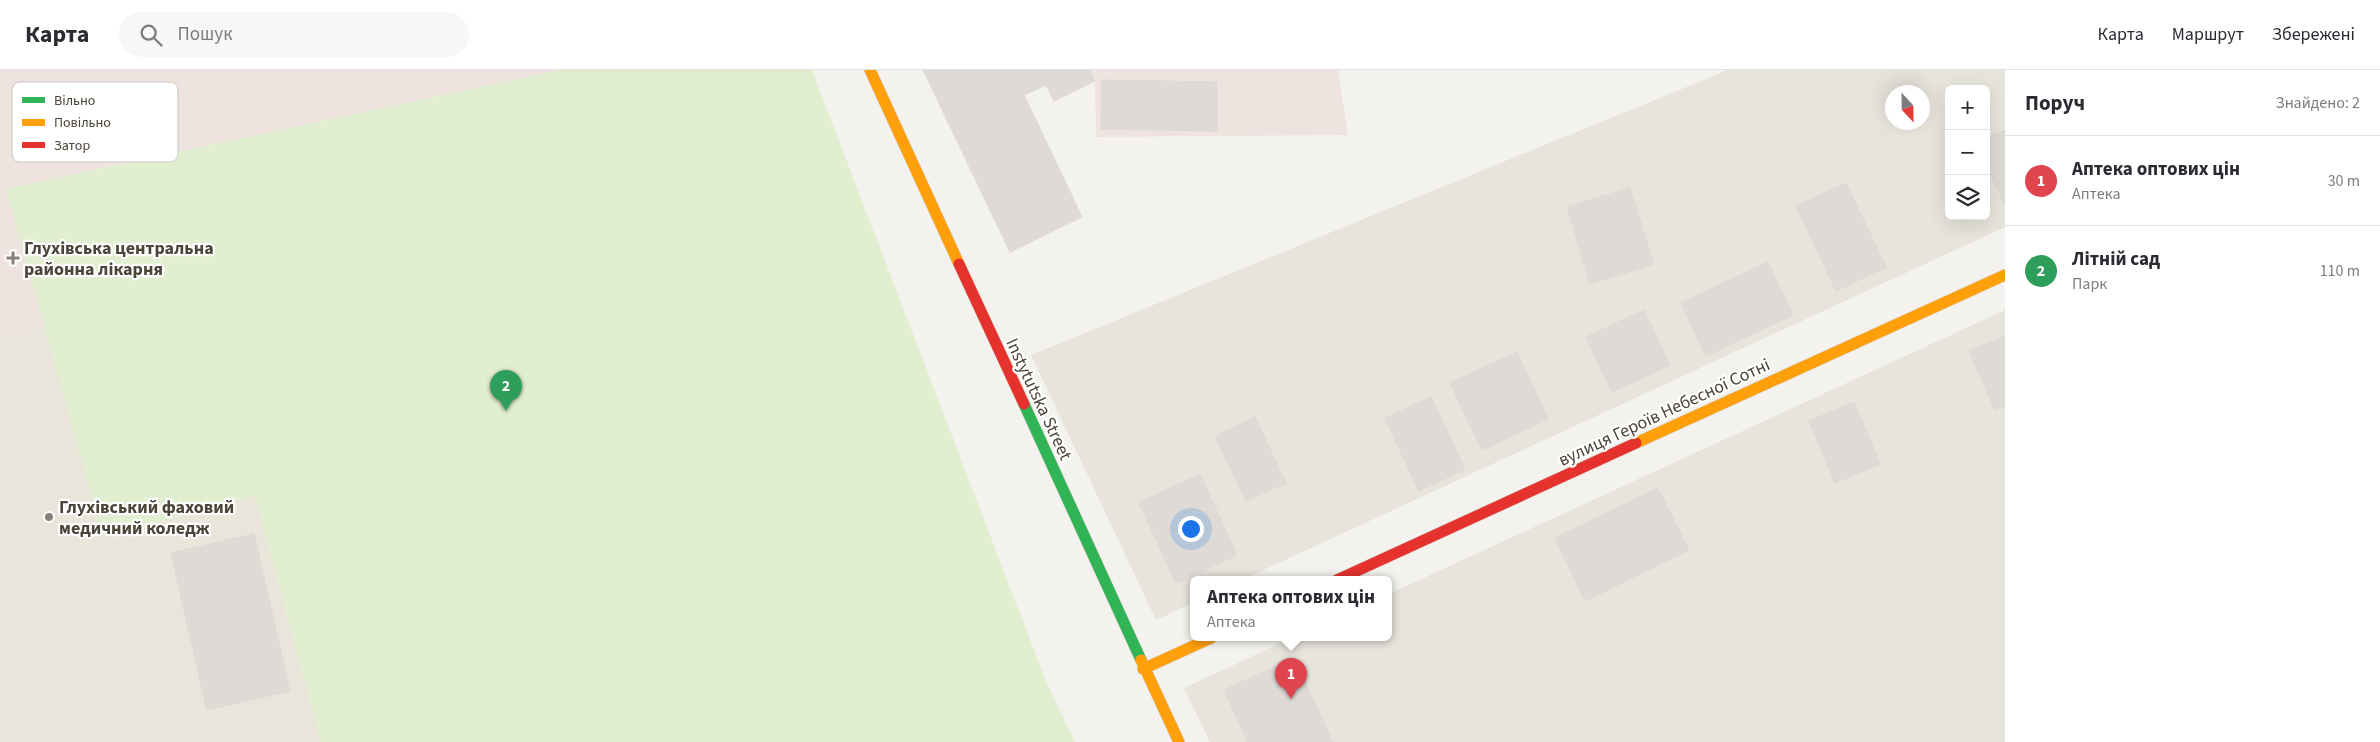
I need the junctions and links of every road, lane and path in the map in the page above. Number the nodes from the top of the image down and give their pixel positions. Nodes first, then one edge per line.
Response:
1 (870, 70) edge
2 (2005, 276) edge
3 (1346, 576) edge
4 (1204, 641) edge
5 (1143, 669) junction
6 (1178, 742) edge

1 - 5 street, Instytutska Street
2 - 3 street, вулиця Героїв Небесної Сотні
4 - 5 street
5 - 6 street, Instytutska Street

